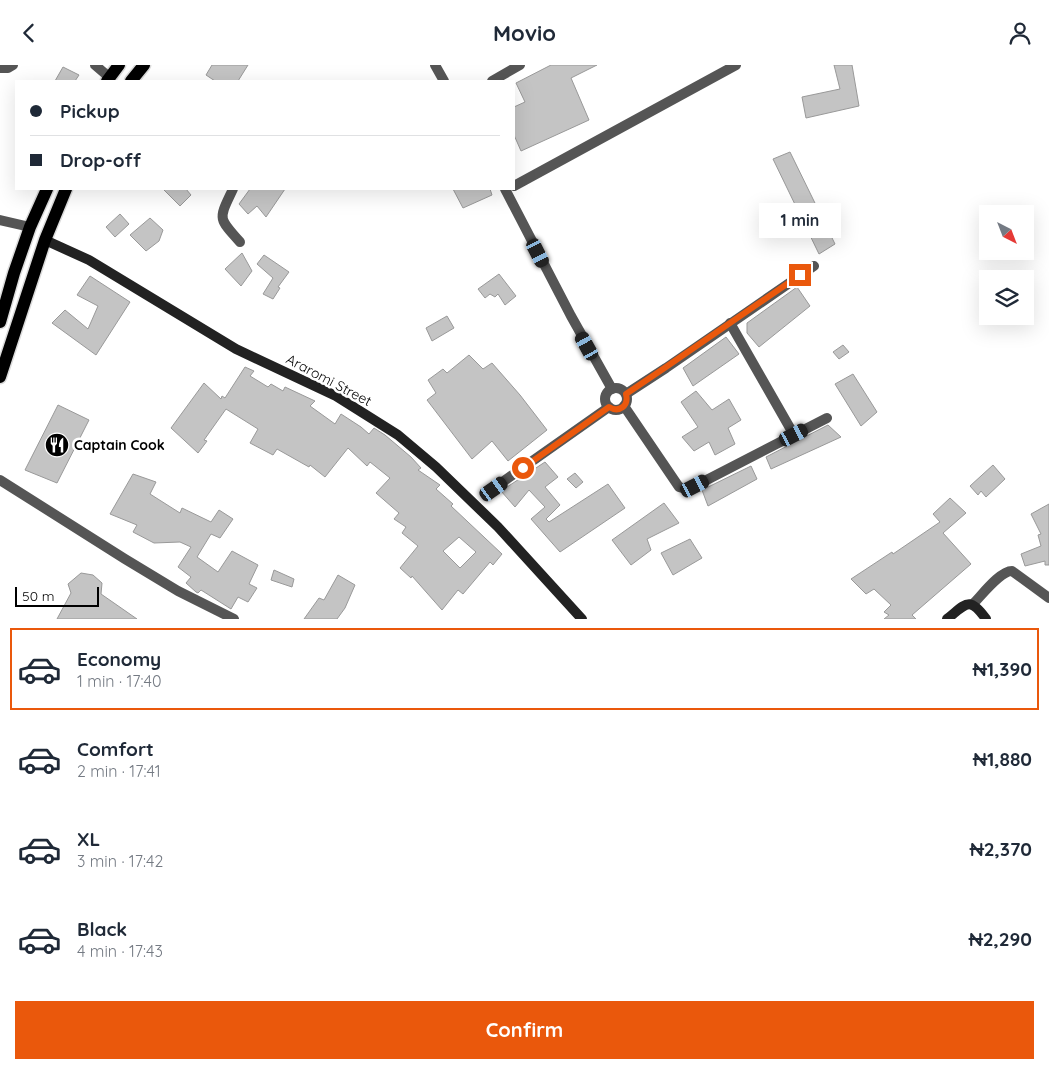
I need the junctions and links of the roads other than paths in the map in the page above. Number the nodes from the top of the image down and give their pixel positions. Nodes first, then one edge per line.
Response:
1 (13, 65) edge
2 (95, 65) edge
3 (119, 65) edge
4 (144, 65) edge
5 (435, 65) edge
6 (520, 65) edge
7 (736, 65) edge
8 (0, 68) edge
9 (108, 79) edge
10 (132, 80) edge
11 (443, 80) edge
12 (494, 80) edge
13 (515, 184) edge
14 (47, 190) edge
15 (66, 190) edge
16 (233, 190) edge
17 (509, 190) edge
18 (0, 220) edge
19 (30, 227) junction
20 (45, 239) junction
21 (240, 242) dead end
22 (814, 265) dead end
23 (0, 322) edge
24 (730, 323) junction
25 (0, 377) edge
26 (612, 389) junction
27 (626, 394) junction
28 (624, 406) junction
29 (609, 407) junction
30 (826, 418) dead end
31 (794, 435) junction
32 (0, 480) edge
33 (494, 489) dead end
34 (1049, 598) edge
35 (973, 604) junction
36 (234, 619) edge
37 (582, 619) edge
38 (947, 619) edge
39 (986, 619) edge

1 - 8 street
2 - 9 street
3 - 9 main road
4 - 10 main road
5 - 11 street
6 - 12 street
7 - 13 street
14 - 19 main road
15 - 20 main road
16 - 21 street
17 - 26 street
18 - 19 street
19 - 23 main road
20 - 25 main road
20 - 37 street, Araromi Street
22 - 24 street
24 - 27 street
24 - 31 street
26 - 27 street
26 - 29 street
27 - 28 street
28 - 29 street
28 - 31 street
29 - 33 street
30 - 31 street
32 - 36 street
34 - 35 street
35 - 38 street
35 - 39 street

